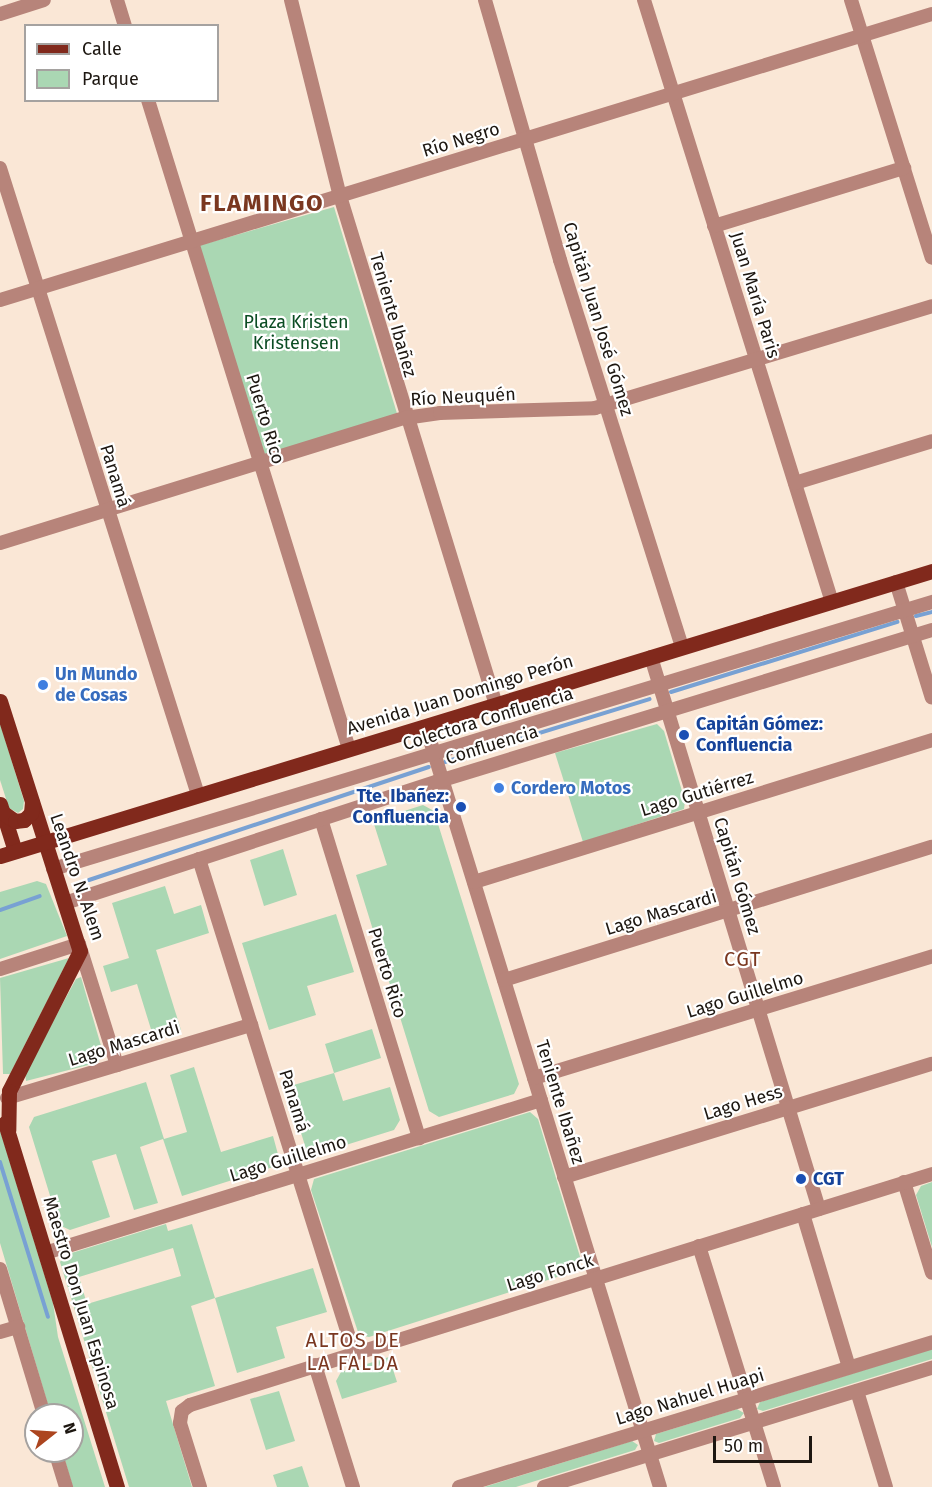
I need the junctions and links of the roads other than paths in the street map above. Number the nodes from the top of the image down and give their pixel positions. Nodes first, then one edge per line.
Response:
1 (44, 0) edge
2 (117, 0) edge
3 (291, 0) edge
4 (485, 0) edge
5 (644, 0) edge
6 (851, 0) edge
7 (0, 14) edge
8 (932, 14) edge
9 (124, 24) edge
10 (862, 36) junction
11 (673, 94) junction
12 (149, 102) edge
13 (525, 139) junction
14 (0, 168) edge
15 (904, 168) junction
16 (340, 196) junction
17 (714, 226) junction
18 (191, 241) junction
19 (932, 258) edge
20 (38, 288) junction
21 (0, 300) edge
22 (932, 306) edge
23 (756, 360) junction
24 (606, 406) junction
25 (405, 418) junction
26 (932, 441) edge
27 (259, 463) junction
28 (795, 483) junction
29 (107, 510) junction
30 (0, 543) edge
31 (932, 571) edge
32 (896, 582) junction
33 (832, 602) junction
34 (932, 602) edge
35 (905, 610) junction
36 (932, 630) edge
37 (913, 635) junction
38 (682, 648) junction
39 (651, 657) junction
40 (660, 685) junction
41 (932, 698) edge
42 (0, 701) edge
43 (496, 705) junction
44 (668, 711) junction
45 (426, 726) junction
46 (932, 740) edge
47 (349, 749) junction
48 (434, 754) junction
49 (442, 780) junction
50 (198, 795) junction
51 (32, 802) junction
52 (1, 808) edge
53 (699, 813) junction
54 (321, 819) junction
55 (45, 842) junction
56 (932, 847) edge
57 (7, 854) edge
58 (199, 859) junction
59 (53, 869) junction
60 (474, 882) junction
61 (65, 903) junction
62 (729, 911) junction
63 (79, 944) junction
64 (932, 956) edge
65 (0, 969) edge
66 (504, 980) junction
67 (759, 1009) junction
68 (251, 1025) junction
69 (932, 1064) edge
70 (117, 1065) junction
71 (534, 1078) junction
72 (541, 1100) junction
73 (3, 1102) edge
74 (789, 1108) junction
75 (419, 1138) junction
76 (932, 1174) edge
77 (298, 1175) junction
78 (564, 1177) junction
79 (904, 1182) junction
80 (819, 1209) junction
81 (803, 1214) junction
82 (699, 1246) junction
83 (45, 1253) junction
84 (0, 1269) edge
85 (932, 1273) edge
86 (595, 1278) junction
87 (18, 1327) junction
88 (0, 1332) edge
89 (932, 1342) edge
90 (354, 1353) junction
91 (315, 1365) junction
92 (849, 1367) junction
93 (932, 1368) edge
94 (856, 1391) junction
95 (747, 1399) junction
96 (40, 1403) edge
97 (754, 1422) junction
98 (642, 1431) junction
99 (650, 1454) junction
100 (59, 1463) edge
101 (66, 1487) edge
102 (117, 1487) edge
103 (200, 1487) edge
104 (353, 1487) edge
105 (459, 1487) edge
106 (544, 1487) edge
107 (660, 1487) edge
108 (774, 1487) edge
109 (886, 1487) edge

1 - 7 street
2 - 9 street
3 - 16 street, Teniente Ibañez
4 - 13 street, Capitán Juan José Gómez
5 - 11 street, Juan María Paris
6 - 10 street
8 - 10 street, Río Negro
10 - 11 street, Río Negro
10 - 15 street
11 - 13 street, Río Negro
11 - 17 street, Juan María Paris
12 - 18 street, Puerto Rico
13 - 16 street, Río Negro
13 - 24 street, Capitán Juan José Gómez
14 - 20 street, Panamá
15 - 17 street
15 - 19 street
16 - 18 street, Río Negro
16 - 25 street, Teniente Ibañez
17 - 23 street, Juan María Paris
18 - 20 street, Río Negro
18 - 27 street, Puerto Rico
20 - 21 street, Río Negro
20 - 29 street, Panamá
22 - 23 street, Río Neuquén
23 - 24 street, Río Neuquén
23 - 28 street, Juan María Paris
24 - 25 street, Río Neuquén
24 - 38 street, Capitán Juan José Gómez
25 - 27 street, Río Neuquén
25 - 43 street, Teniente Ibañez
26 - 28 street
27 - 29 street, Río Neuquén
27 - 47 street, Puerto Rico
28 - 33 street, Juan María Paris
29 - 30 street, Río Neuquén
29 - 50 street, Panamá
31 - 32 main road, Avenida Juan Domingo Perón
32 - 33 main road, Avenida Juan Domingo Perón
32 - 35 street
33 - 38 main road, Avenida Juan Domingo Perón
34 - 35 street, Colectora Confluencia
35 - 37 street
35 - 40 street, Colectora Confluencia
36 - 37 street, Confluencia
37 - 41 street
37 - 44 street, Confluencia
38 - 39 main road, Avenida Juan Domingo Perón
39 - 40 street, Capitán Gómez
39 - 43 main road, Avenida Juan Domingo Perón
40 - 44 street, Capitán Gómez
40 - 48 street, Colectora Confluencia
42 - 51 main road, Leandro N. Alem
43 - 45 main road, Avenida Juan Domingo Perón
44 - 49 street, Confluencia
44 - 53 street, Capitán Gómez
45 - 47 main road, Avenida Juan Domingo Perón
45 - 48 street, Teniente Ibañez
46 - 53 street, Lago Gutiérrez
47 - 50 main road, Avenida Juan Domingo Perón
48 - 49 street, Teniente Ibañez
48 - 59 street, Colectora Confluencia
49 - 54 street, Confluencia
49 - 60 street, Teniente Ibañez
50 - 55 main road, Avenida Juan Domingo Perón
51 - 52 main road
51 - 55 main road, Leandro N. Alem
52 - 57 main road
53 - 60 street, Lago Gutiérrez
53 - 62 street, Capitán Gómez
54 - 58 street, Confluencia
54 - 75 street, Puerto Rico
55 - 57 main road, Avenida Juan Domingo Perón
55 - 59 main road, Leandro N. Alem
56 - 62 street, Lago Mascardi
58 - 61 street, Confluencia
58 - 68 street, Panamá
59 - 61 main road, Leandro N. Alem
60 - 66 street, Teniente Ibañez
61 - 63 main road, Leandro N. Alem
62 - 66 street, Lago Mascardi
62 - 67 street, Capitán Gómez
63 - 65 street
63 - 70 street, Leandro N. Alem
63 - 73 main road, Maestro Don Juan Espinosa
64 - 67 street, Lago Guillelmo
66 - 71 street, Teniente Ibañez
67 - 71 street, Lago Guillelmo
67 - 74 street, Capitán Gómez
68 - 70 street, Lago Mascardi
68 - 77 street, Panamá
69 - 74 street, Lago Hess
70 - 73 street, Lago Mascardi
71 - 72 street, Teniente Ibañez
72 - 75 street, Lago Guillelmo
72 - 78 street, Teniente Ibañez
73 - 83 main road, Maestro Don Juan Espinosa
74 - 78 street, Lago Hess
74 - 80 street, Capitán Gómez
75 - 77 street, Lago Guillelmo
76 - 79 street, Lago Fonck
77 - 83 street, Lago Guillelmo
77 - 90 street, Panamá
78 - 86 street, Teniente Ibañez
79 - 80 street, Lago Fonck
79 - 85 street
80 - 81 street, Lago Fonck
81 - 82 street, Lago Fonck
81 - 92 street
82 - 86 street, Lago Fonck
82 - 95 street
83 - 102 main road, Maestro Don Juan Espinosa
84 - 87 street
86 - 90 street, Lago Fonck
86 - 98 street, Teniente Ibañez
87 - 88 street
87 - 96 street
89 - 92 street, Lago Nahuel Huapi
90 - 91 street, Lago Fonck
91 - 103 street, Lago Fonck
91 - 104 street
92 - 95 street, Lago Nahuel Huapi
93 - 94 street
94 - 97 street
94 - 109 street
95 - 97 street
95 - 98 street, Lago Nahuel Huapi
97 - 99 street
97 - 108 street
98 - 99 street, Teniente Ibañez
98 - 105 street, Lago Nahuel Huapi
99 - 106 street
99 - 107 street, Teniente Ibañez
100 - 101 street

